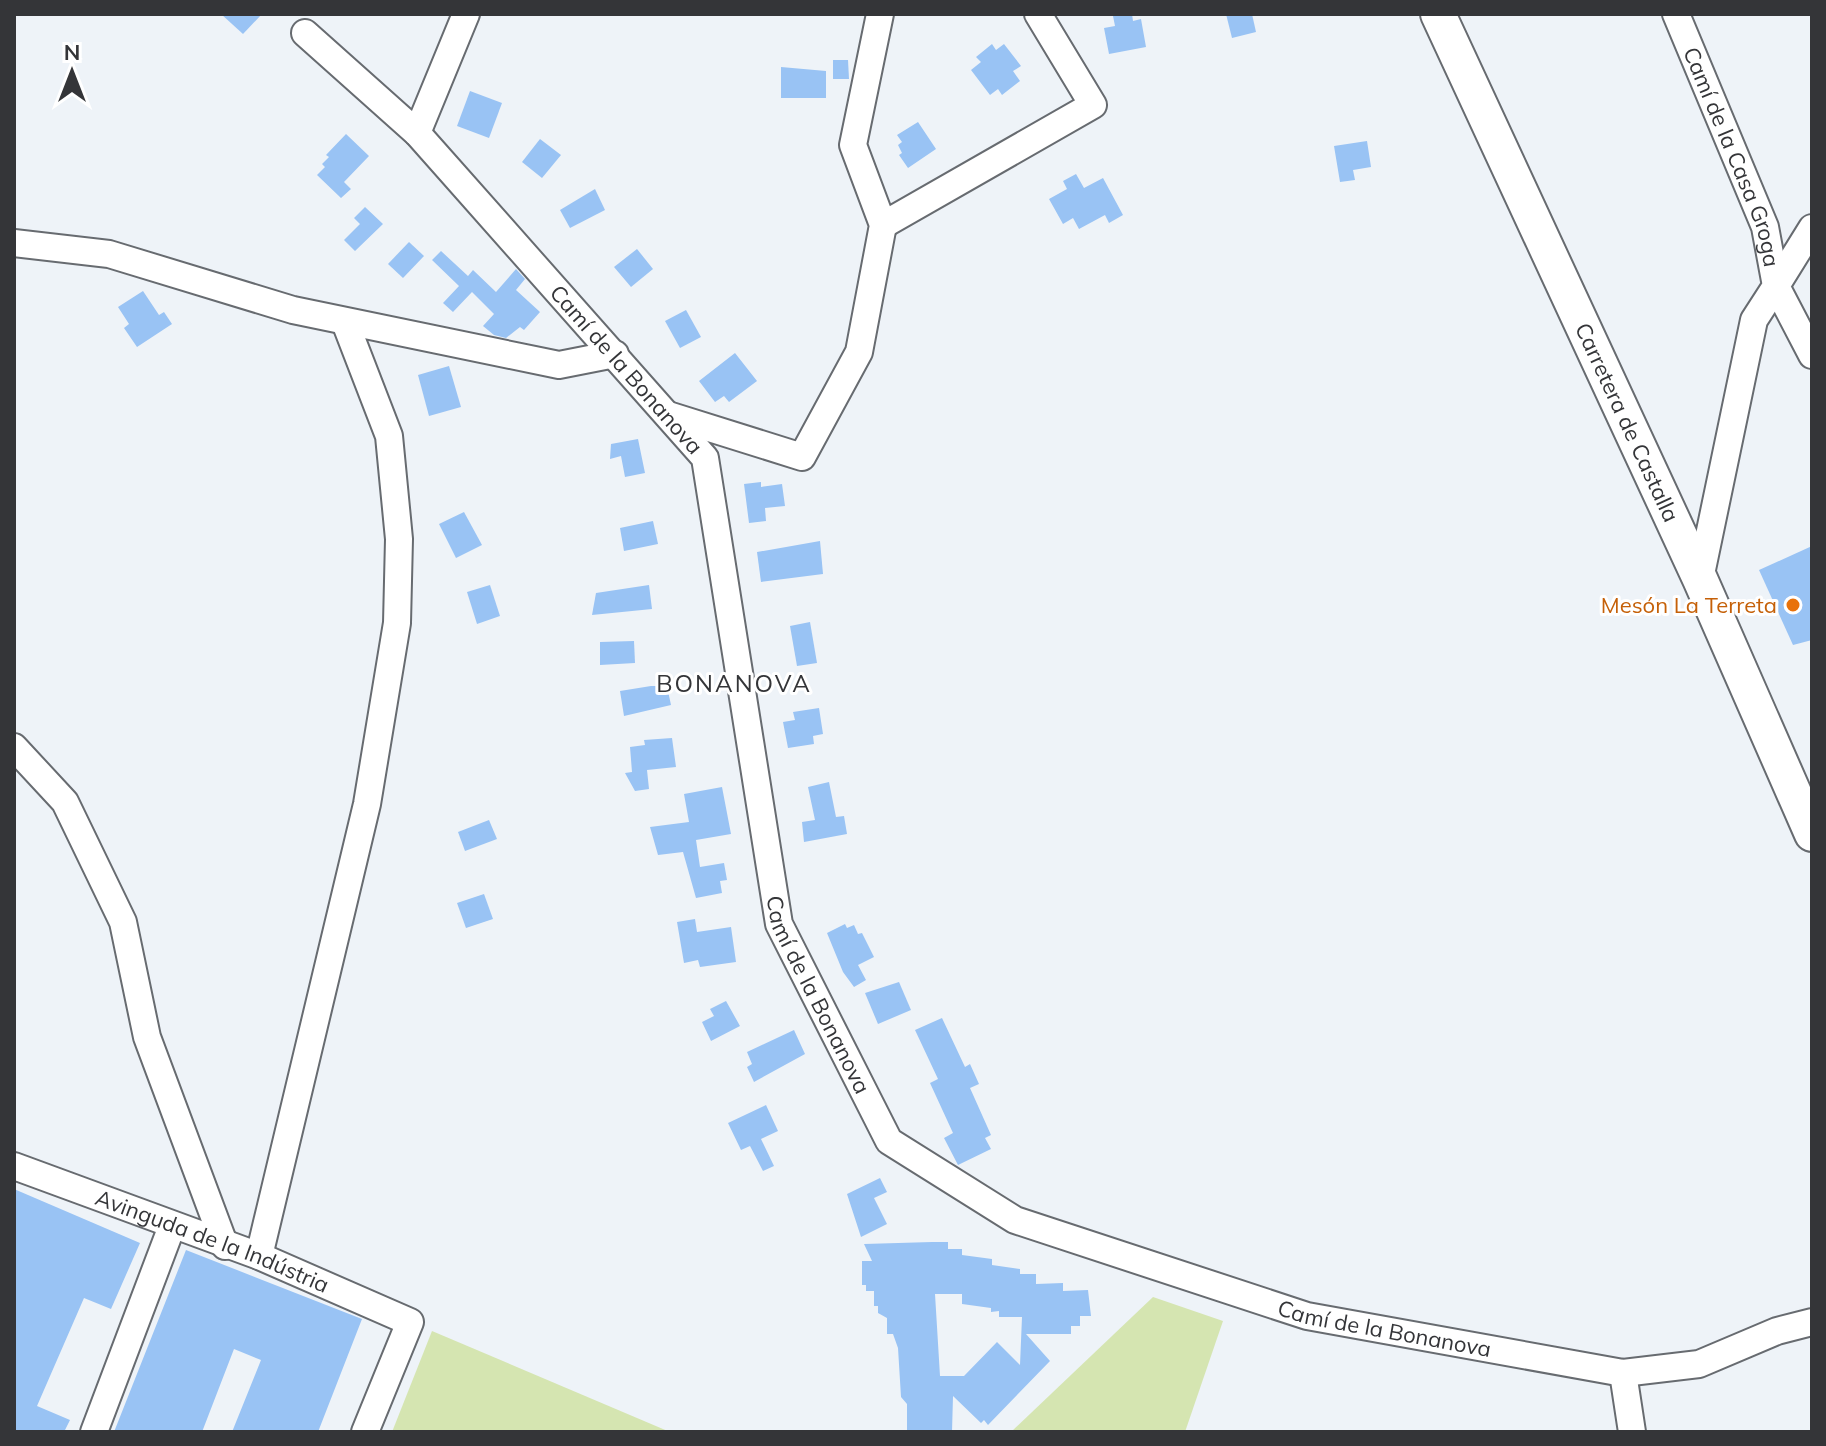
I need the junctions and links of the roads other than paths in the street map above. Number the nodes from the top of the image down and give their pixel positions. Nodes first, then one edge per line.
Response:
1 (466, 14) edge
2 (880, 14) edge
3 (1038, 14) edge
4 (1438, 14) edge
5 (1676, 14) edge
6 (305, 33) dead end
7 (417, 133) junction
8 (883, 225) junction
9 (1812, 228) edge
10 (14, 243) edge
11 (1776, 286) junction
12 (345, 322) junction
13 (615, 354) junction
14 (1812, 355) edge
15 (664, 413) junction
16 (1700, 579) junction
17 (14, 747) edge
18 (1812, 834) edge
19 (14, 1166) edge
20 (172, 1226) junction
21 (225, 1246) junction
22 (259, 1256) junction
23 (1812, 1322) edge
24 (1623, 1373) junction
25 (94, 1432) edge
26 (365, 1432) edge
27 (1632, 1432) edge

1 - 7 street
2 - 8 street
3 - 8 street
4 - 16 main road, Carretera de Castalla
5 - 11 street, Camí de la Casa Groga
6 - 7 street, Camí de la Bonanova
7 - 13 street, Camí de la Bonanova
8 - 15 street
9 - 11 street
10 - 12 street
11 - 14 street
11 - 16 street, Camí de la Casa Groga
12 - 13 street
12 - 22 street
13 - 15 street, Camí de la Bonanova
15 - 24 street, Camí de la Bonanova
16 - 18 main road, Carretera de Castalla
17 - 21 street
19 - 20 street, Avinguda de la Indústria
20 - 21 street, Avinguda de la Indústria
20 - 25 street
21 - 22 street, Avinguda de la Indústria
22 - 26 street, Avinguda de la Indústria
23 - 24 street, Camí de la Bonanova
24 - 27 street

